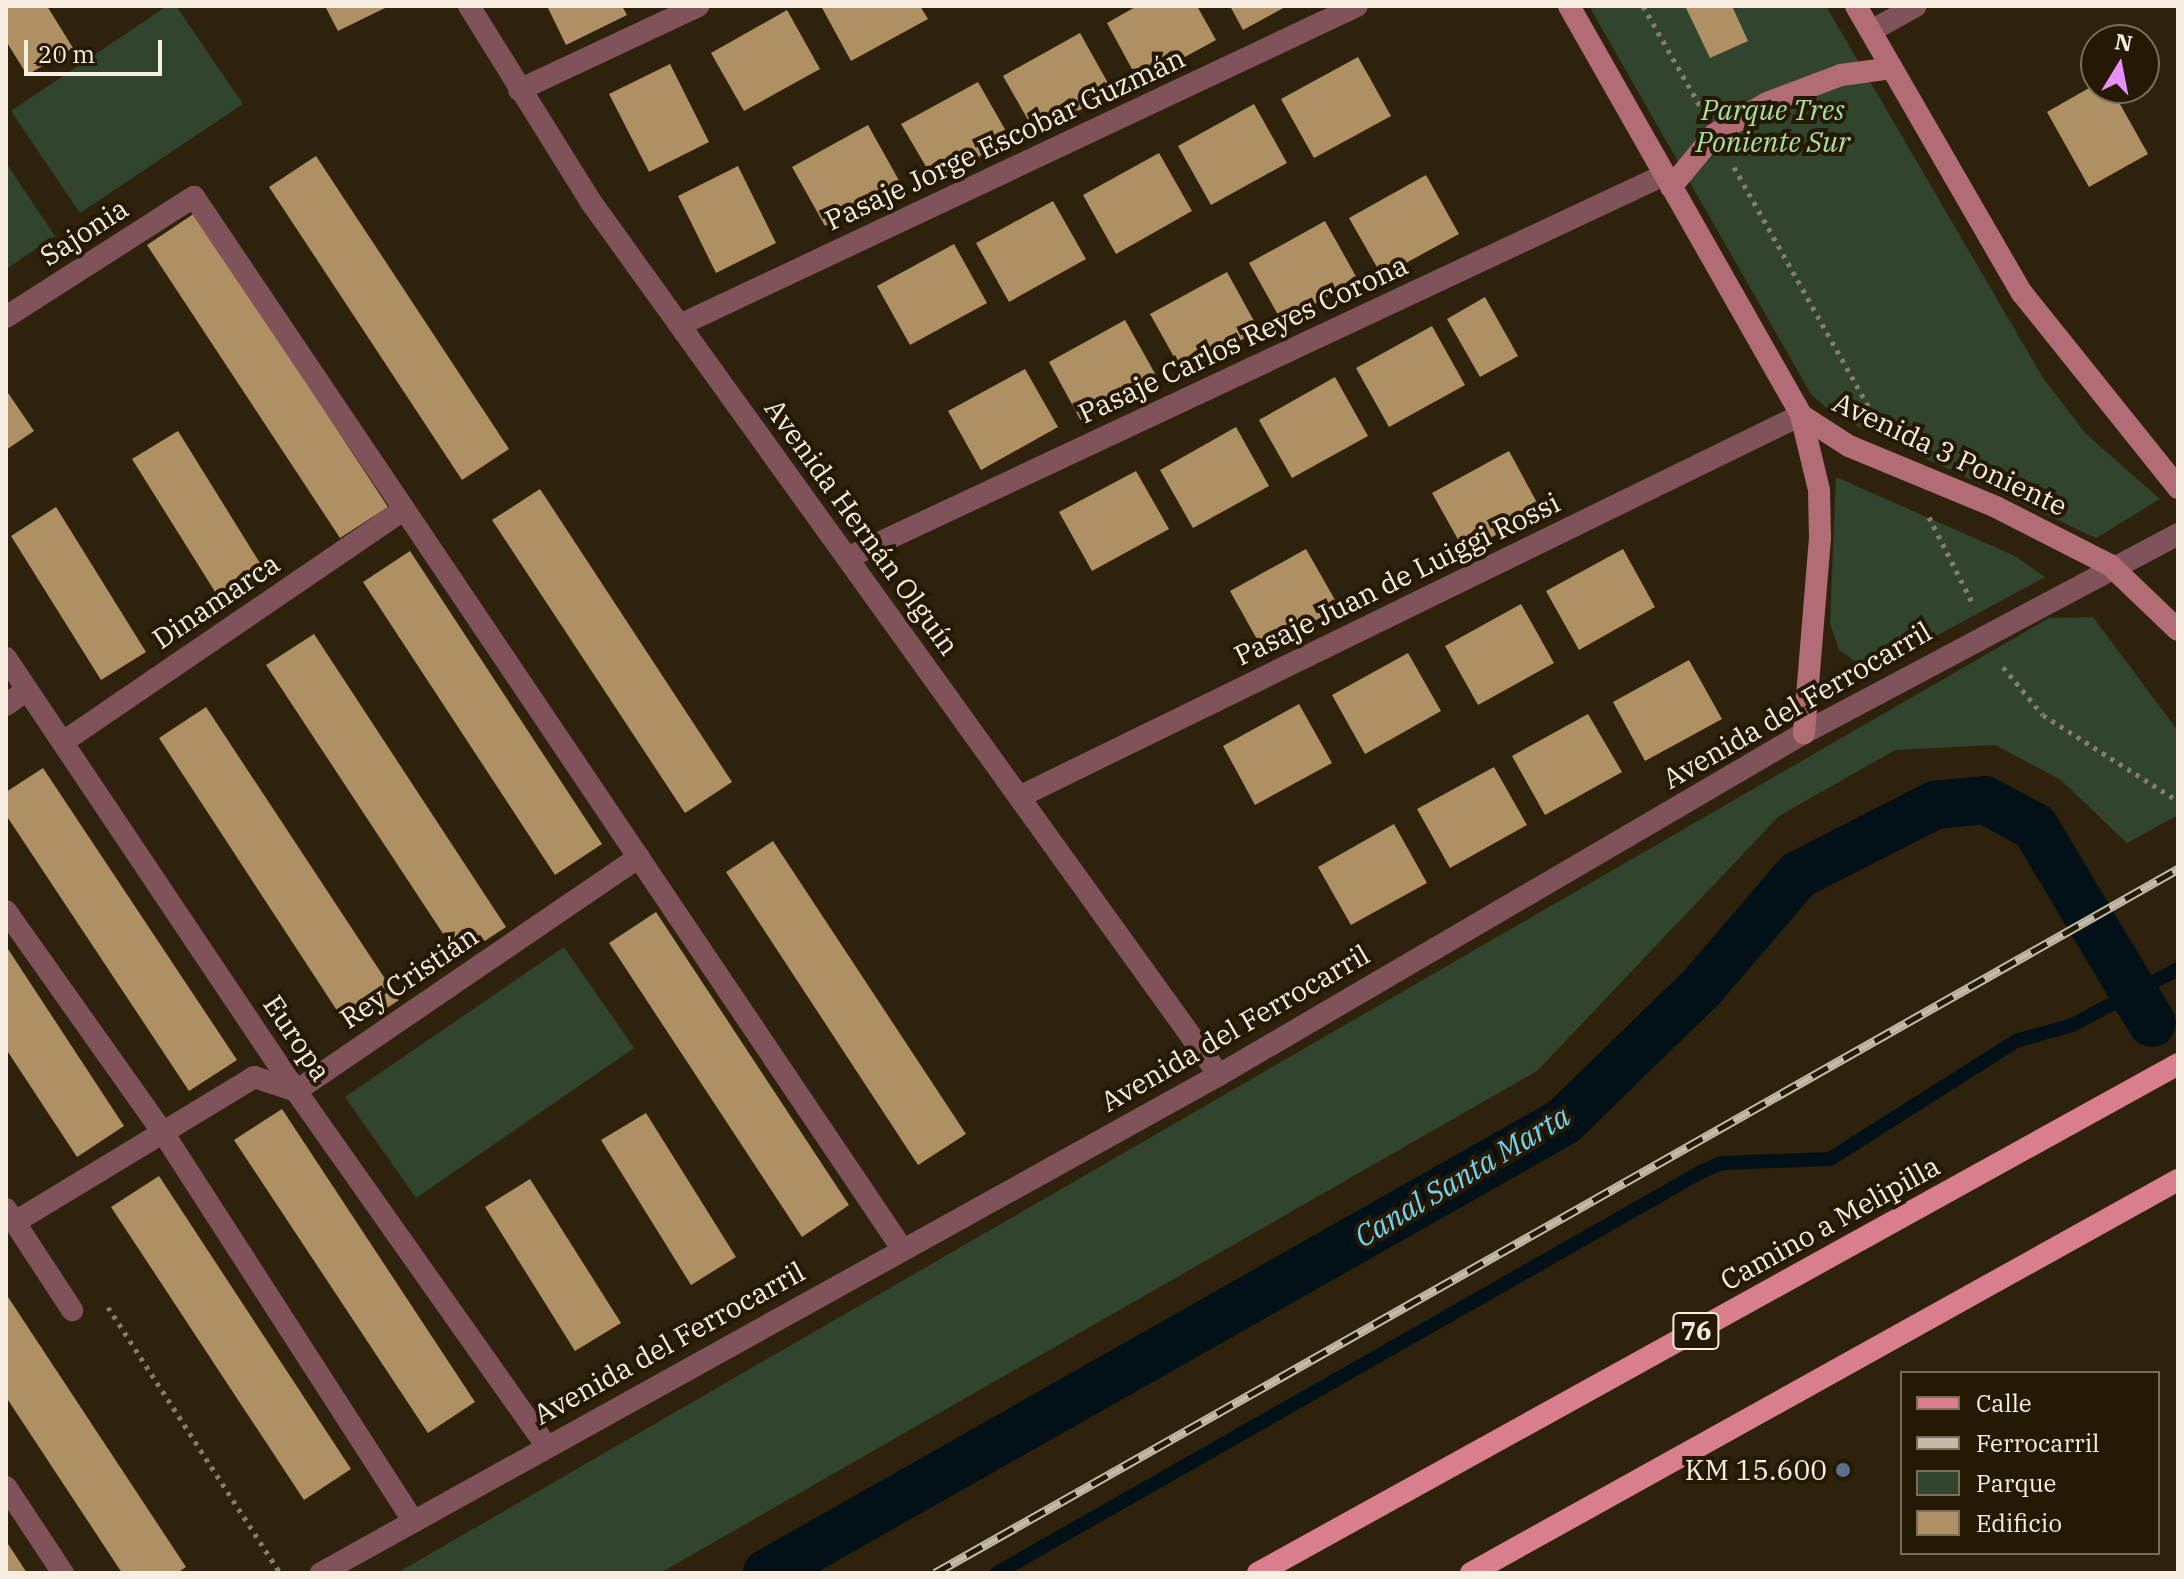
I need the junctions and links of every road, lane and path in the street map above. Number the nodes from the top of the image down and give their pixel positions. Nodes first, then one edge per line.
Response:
1 (469, 6) edge
2 (698, 6) edge
3 (1357, 6) edge
4 (1569, 6) edge
5 (1643, 6) edge
6 (1856, 6) edge
7 (1916, 6) edge
8 (1871, 31) junction
9 (1892, 68) junction
10 (519, 90) junction
11 (1715, 134) junction
12 (1668, 181) junction
13 (6, 317) edge
14 (680, 325) junction
15 (1801, 415) junction
16 (1904, 469) junction
17 (2178, 488) edge
18 (403, 510) junction
19 (2178, 534) edge
20 (847, 558) junction
21 (2110, 565) junction
22 (2178, 630) edge
23 (1986, 632) junction
24 (6, 658) edge
25 (27, 690) junction
26 (6, 705) edge
27 (1804, 733) junction
28 (63, 742) junction
29 (1019, 797) junction
30 (2178, 801) edge
31 (639, 857) junction
32 (6, 911) edge
33 (2178, 1064) edge
34 (1219, 1075) junction
35 (296, 1091) junction
36 (162, 1131) junction
37 (2178, 1180) edge
38 (10, 1215) edge
39 (901, 1247) junction
40 (72, 1310) joint
41 (547, 1447) junction
42 (6, 1487) edge
43 (414, 1522) junction
44 (63, 1573) edge
45 (280, 1573) edge
46 (321, 1573) edge
47 (1258, 1573) edge
48 (1471, 1573) edge

1 - 10 street, Avenida Hernán Olguín
2 - 10 street
3 - 14 street, Pasaje Jorge Escobar Guzmán
4 - 12 main road, Avenida 3 Poniente
5 - 11 path
6 - 8 main road
7 - 8 street
8 - 9 main road
9 - 11 main road
9 - 17 main road
10 - 14 street, Avenida Hernán Olguín
11 - 12 main road
11 - 16 path
12 - 15 main road, Avenida 3 Poniente
12 - 20 street, Pasaje Carlos Reyes Corona
13 - 18 street, Sajonia
14 - 20 street, Avenida Hernán Olguín
15 - 16 main road, Avenida 3 Poniente
15 - 27 main road
15 - 29 street, Pasaje Juan de Luiggi Rossi
16 - 21 main road, Avenida 3 Poniente
16 - 23 path
18 - 28 street, Dinamarca
18 - 31 street
19 - 21 street, Avenida del Ferrocarril
20 - 29 street, Avenida Hernán Olguín
21 - 22 main road, Avenida 3 Poniente
21 - 23 street, Avenida del Ferrocarril
23 - 27 street, Avenida del Ferrocarril
23 - 30 path
24 - 25 street, Europa
25 - 26 street
25 - 28 street, Europa
27 - 34 street, Avenida del Ferrocarril
28 - 35 street, Europa
29 - 34 street, Avenida Hernán Olguín
31 - 35 street, Rey Cristián
31 - 39 street
32 - 36 street
33 - 47 main road, Camino a Melipilla / 76
34 - 39 street, Avenida del Ferrocarril
35 - 36 street
35 - 41 street, Europa
36 - 38 street
36 - 43 street
37 - 48 main road
38 - 40 street
39 - 41 street, Avenida del Ferrocarril
40 - 45 path
41 - 43 street, Avenida del Ferrocarril
42 - 44 street
43 - 46 street, Avenida del Ferrocarril

